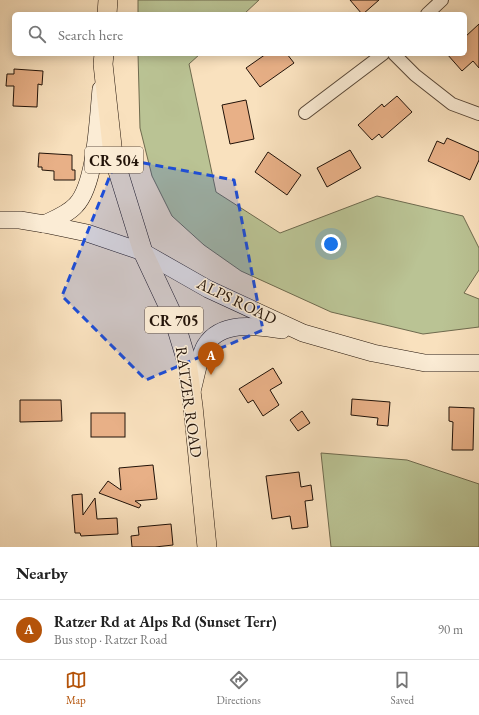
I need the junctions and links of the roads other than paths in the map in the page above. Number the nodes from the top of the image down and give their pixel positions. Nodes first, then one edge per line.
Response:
1 (108, 0) edge
2 (442, 0) edge
3 (107, 12) edge
4 (429, 12) edge
5 (380, 56) edge
6 (396, 56) edge
7 (103, 59) edge
8 (305, 113) dead end
9 (479, 114) edge
10 (0, 220) edge
11 (44, 224) junction
12 (143, 252) junction
13 (303, 333) junction
14 (479, 363) edge
15 (191, 393) junction
16 (207, 547) edge

1 - 3 main road
2 - 4 street
5 - 8 street
6 - 9 street
7 - 11 main road
7 - 12 main road, RATZER ROAD / CR 504
10 - 11 main road, ALPS ROAD
11 - 12 main road, ALPS ROAD
12 - 13 main road, ALPS ROAD
12 - 15 main road, RATZER ROAD / CR 705
13 - 14 main road, ALPS ROAD
13 - 15 main road
15 - 16 main road, RATZER ROAD / CR 705

